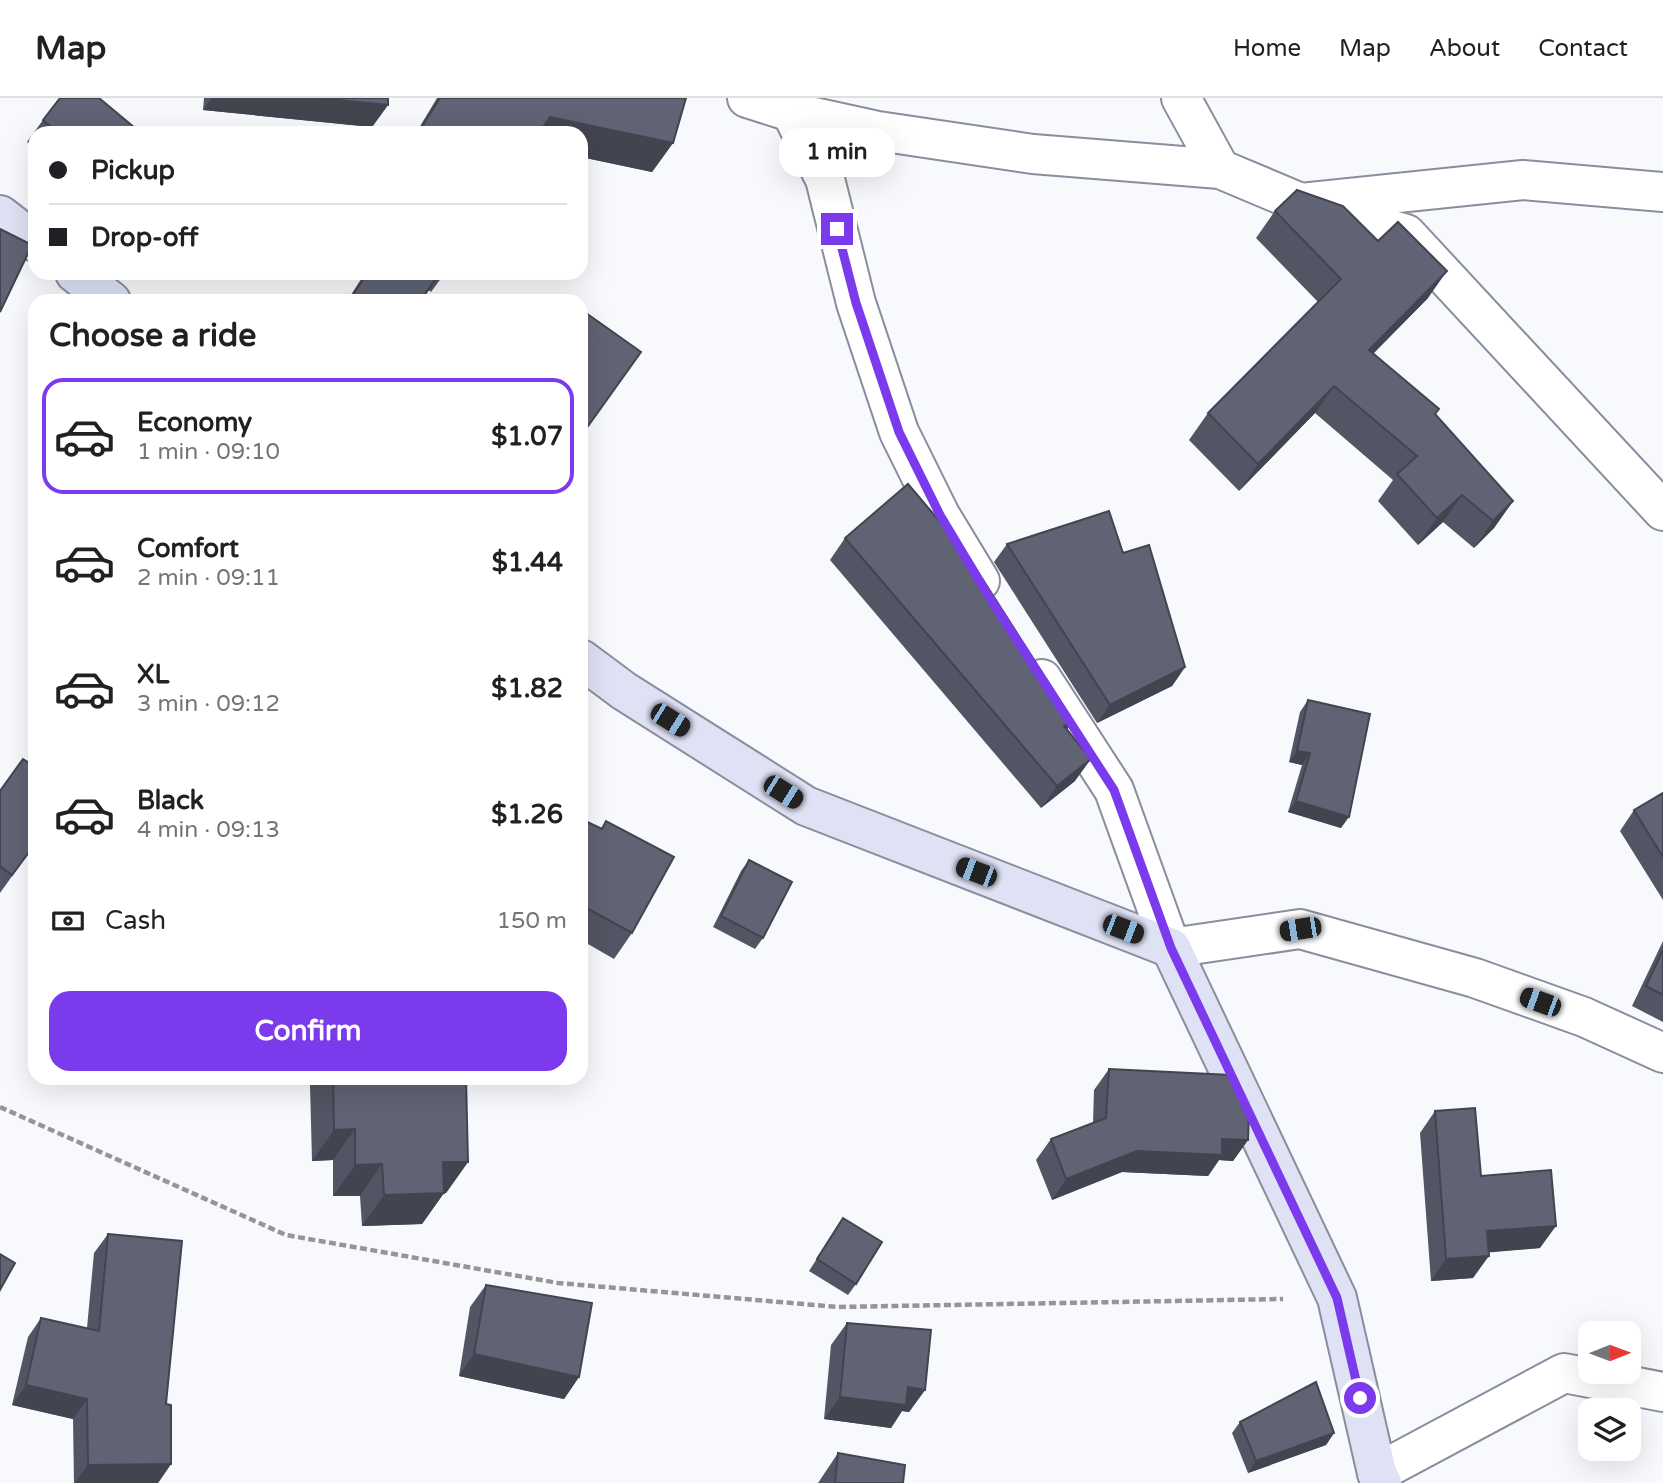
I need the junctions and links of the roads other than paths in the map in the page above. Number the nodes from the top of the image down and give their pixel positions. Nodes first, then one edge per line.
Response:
1 (747, 98) edge
2 (1181, 98) edge
3 (790, 105) edge
4 (1220, 169) junction
5 (1663, 192) edge
6 (1301, 203) junction
7 (0, 215) edge
8 (28, 237) edge
9 (84, 280) edge
10 (102, 294) edge
11 (1663, 511) edge
12 (999, 611) edge
13 (1020, 645) edge
14 (588, 664) edge
15 (1171, 948) junction
16 (1663, 1053) edge
17 (1663, 1392) edge
18 (1379, 1478) edge

1 - 3 street
2 - 4 street
3 - 4 street
3 - 12 street
4 - 6 street
5 - 6 street
6 - 11 street
7 - 8 main road
9 - 10 main road
13 - 15 street
14 - 15 main road
15 - 16 street
15 - 18 main road
17 - 18 street

